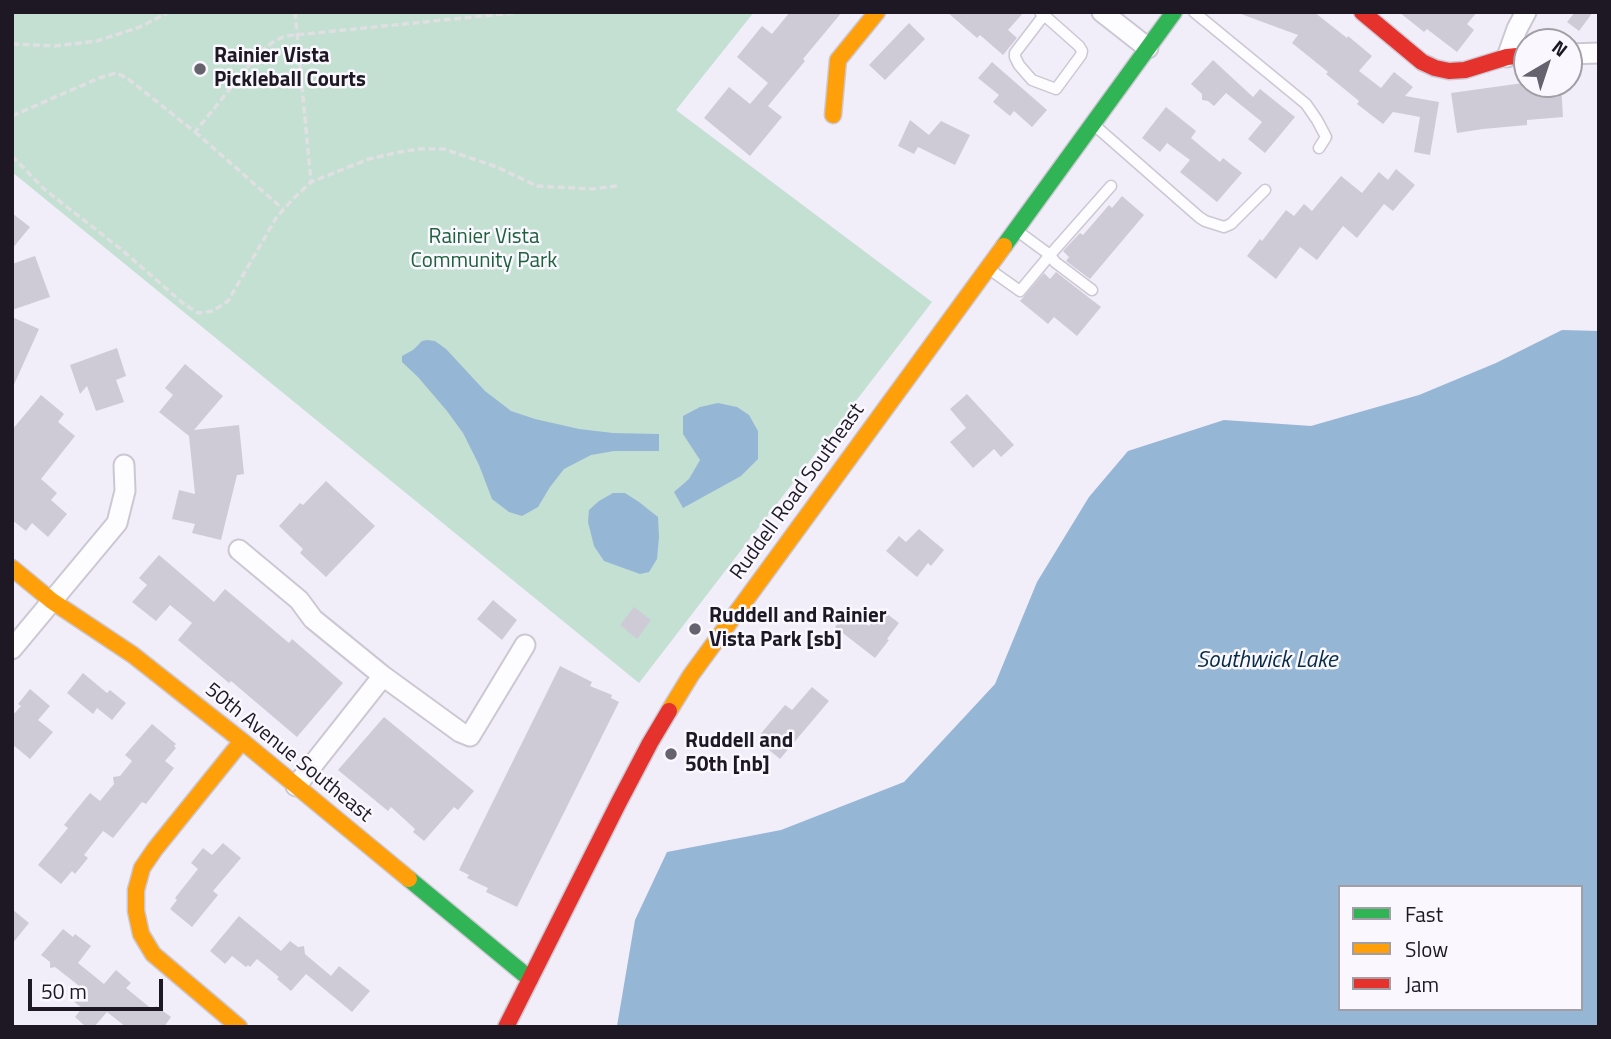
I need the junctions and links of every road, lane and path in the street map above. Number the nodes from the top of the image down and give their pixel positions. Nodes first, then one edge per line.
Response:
1 (169, 12) edge
2 (295, 12) edge
3 (523, 12) edge
4 (877, 12) edge
5 (1102, 12) edge
6 (1174, 12) edge
7 (1194, 12) edge
8 (1362, 12) edge
9 (1526, 12) edge
10 (1042, 14) edge
11 (296, 35) junction
12 (12, 44) edge
13 (1148, 48) junction
14 (1513, 56) edge
15 (1507, 57) junction
16 (833, 115) dead end
17 (12, 116) edge
18 (1093, 123) junction
19 (195, 132) junction
20 (1319, 148) dead end
21 (12, 156) edge
22 (312, 182) junction
23 (617, 186) dead end
24 (1111, 186) dead end
25 (1265, 190) dead end
26 (283, 209) junction
27 (1016, 229) junction
28 (1050, 255) junction
29 (988, 268) junction
30 (1092, 290) dead end
31 (124, 466) dead end
32 (239, 550) dead end
33 (12, 568) edge
34 (52, 601) junction
35 (525, 645) dead end
36 (12, 649) edge
37 (383, 676) junction
38 (242, 741) junction
39 (296, 786) junction
40 (530, 979) junction
41 (239, 1027) edge
42 (506, 1027) edge

1 - 12 path
2 - 11 path
3 - 11 path
4 - 16 street
5 - 13 street
6 - 13 street, Ruddell Road Southeast
7 - 20 lane
8 - 15 street
9 - 15 street
10 - 10 lane
11 - 19 path
11 - 22 path
13 - 18 street, Ruddell Road Southeast
14 - 15 street
17 - 19 path
18 - 25 lane
18 - 27 street, Ruddell Road Southeast
19 - 26 path
21 - 26 path
22 - 23 path
22 - 26 path
24 - 28 lane
27 - 28 lane
27 - 29 street, Ruddell Road Southeast
28 - 29 lane
28 - 30 lane
29 - 40 street, Ruddell Road Southeast
31 - 34 street
32 - 37 street
33 - 34 street, 50th Avenue Southeast
34 - 36 street
34 - 38 street, 50th Avenue Southeast
35 - 37 street
37 - 39 street
38 - 39 street, 50th Avenue Southeast
38 - 41 street
39 - 40 street, 50th Avenue Southeast
40 - 42 street, Ruddell Road Southeast

